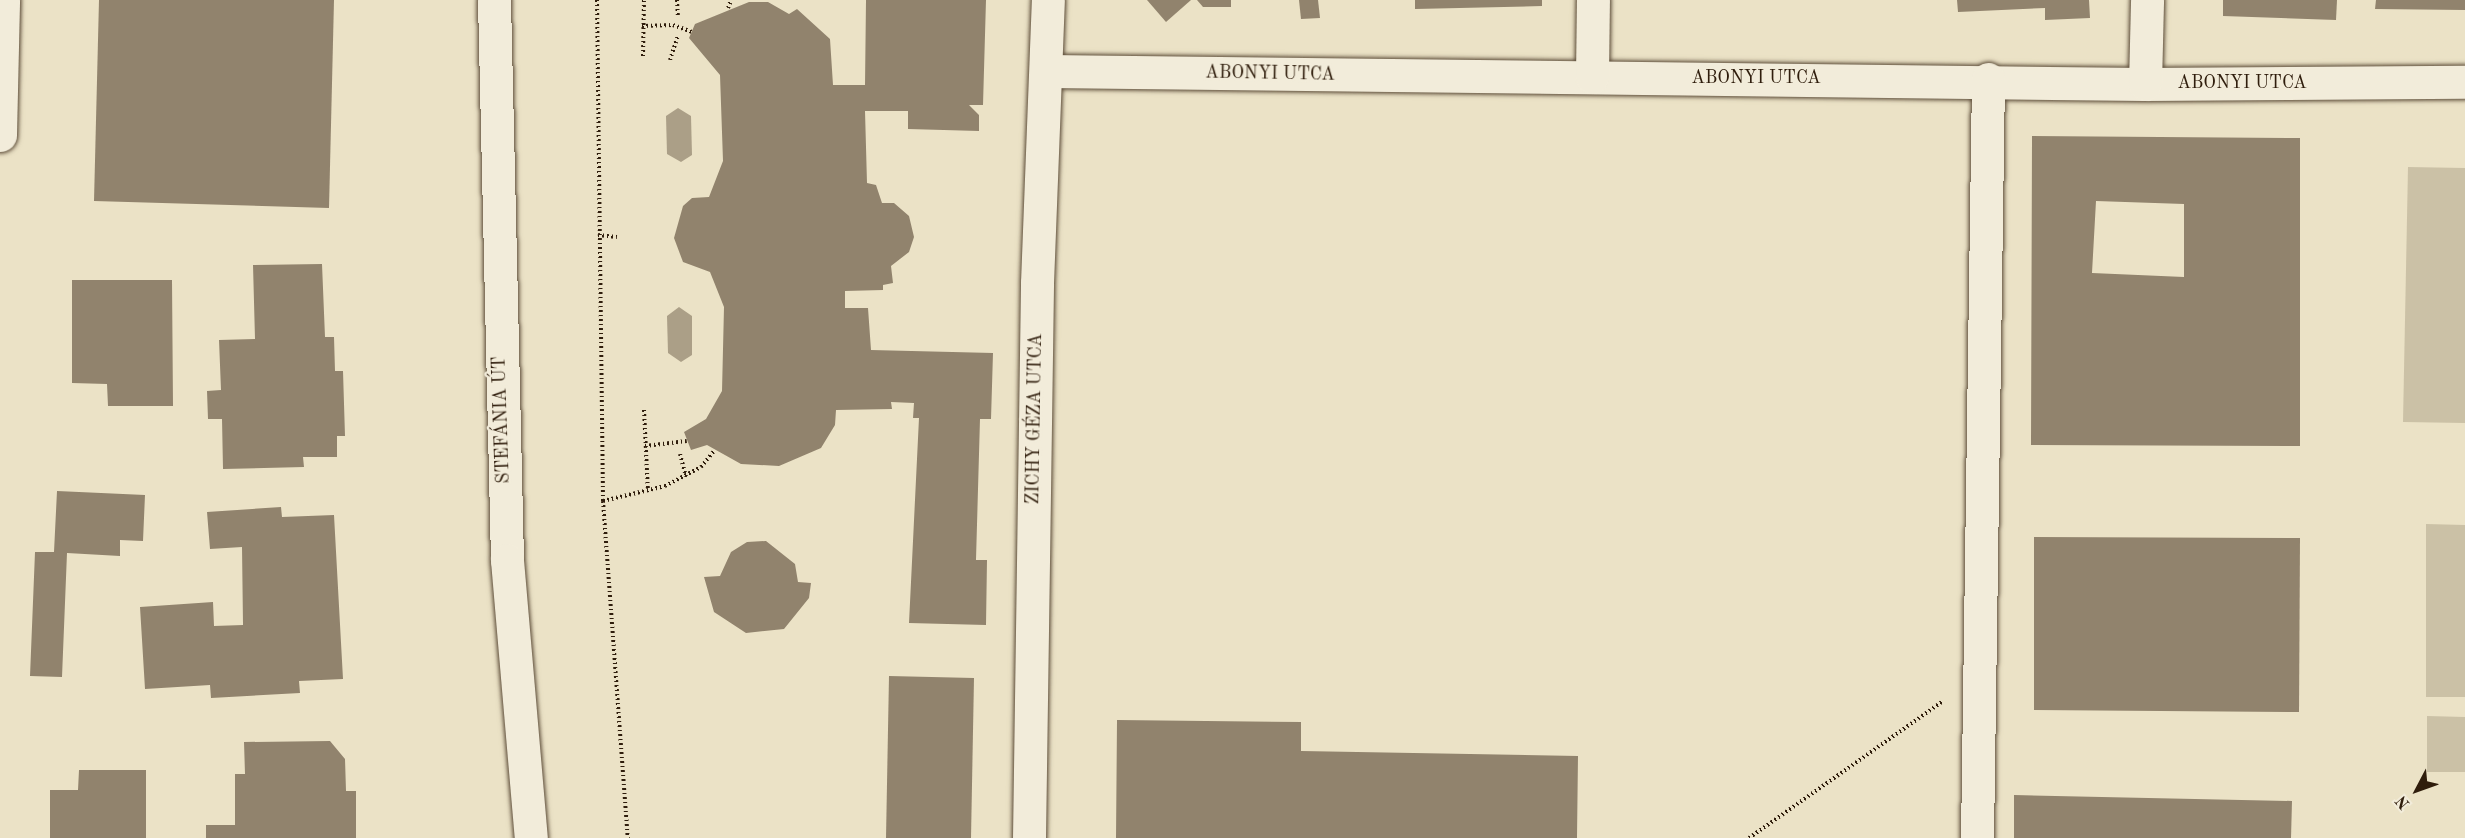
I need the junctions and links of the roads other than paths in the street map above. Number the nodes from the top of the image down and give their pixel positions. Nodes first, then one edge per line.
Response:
1 (3, 0) edge
2 (494, 0) edge
3 (1048, 0) edge
4 (1593, 0) edge
5 (2147, 0) edge
6 (1047, 71) junction
7 (1592, 77) junction
8 (1988, 79) junction
9 (2465, 82) edge
10 (2145, 84) junction
11 (0, 135) edge
12 (531, 838) edge
13 (1029, 838) edge
14 (1977, 838) edge

1 - 11 street
2 - 12 street, STEFÁNIA ÚT
3 - 6 street, ZICHY GÉZA UTCA
4 - 7 street
5 - 10 street
6 - 7 street, ABONYI UTCA
6 - 13 street, ZICHY GÉZA UTCA
7 - 8 street, ABONYI UTCA
8 - 10 street, ABONYI UTCA
8 - 14 street
9 - 10 street, ABONYI UTCA

